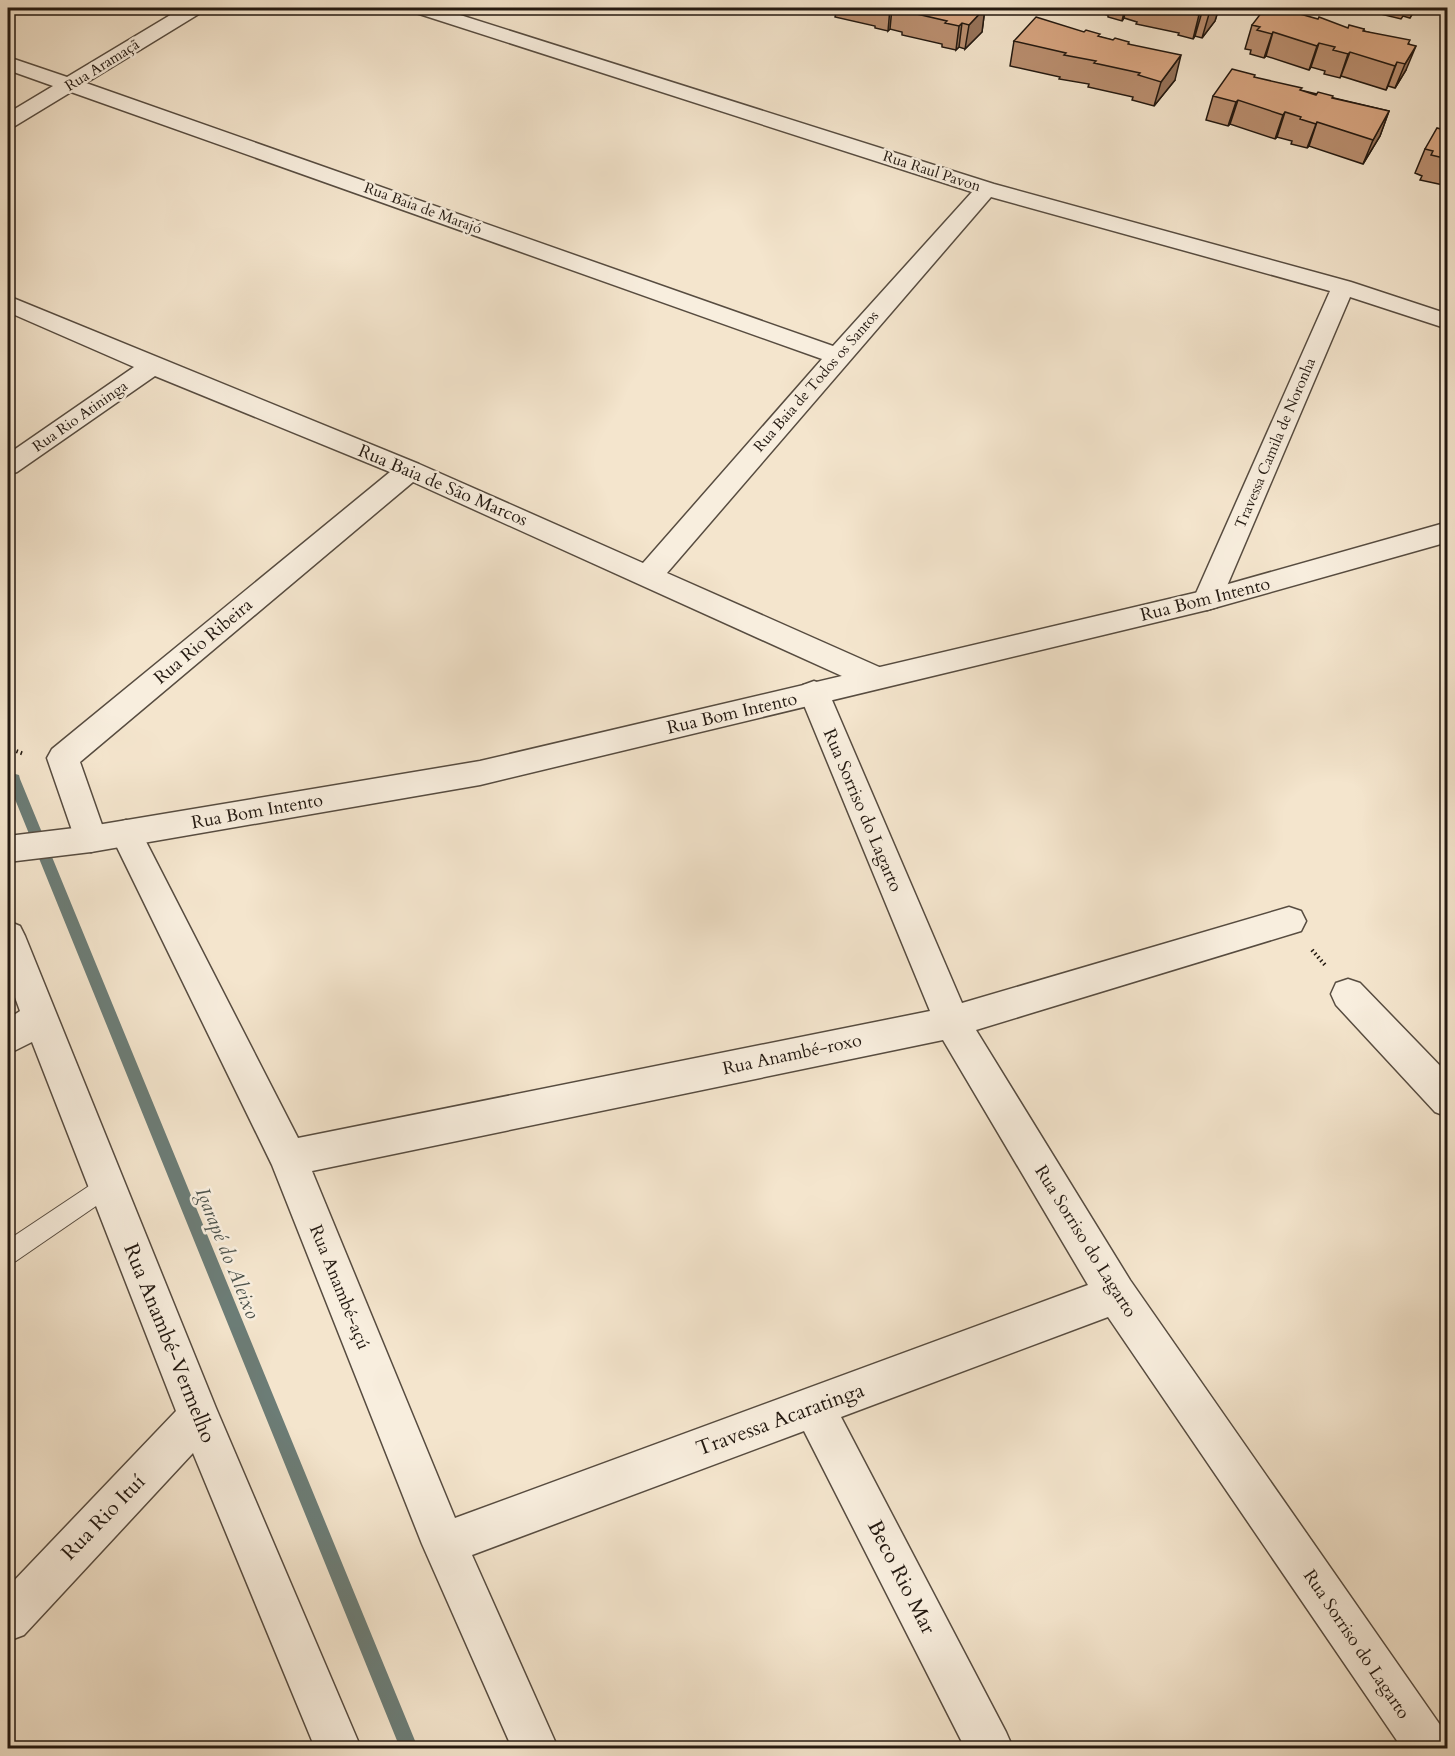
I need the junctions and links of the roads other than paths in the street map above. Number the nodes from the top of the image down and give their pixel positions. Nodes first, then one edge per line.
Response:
1 (195, 8) edge
2 (420, 8) edge
3 (8, 63) edge
4 (70, 85) junction
5 (8, 122) edge
6 (986, 189) junction
7 (1343, 287) junction
8 (8, 303) edge
9 (1448, 322) edge
10 (837, 356) junction
11 (153, 366) junction
12 (8, 466) edge
13 (410, 470) junction
14 (1448, 532) edge
15 (649, 575) junction
16 (1207, 600) junction
17 (874, 678) junction
18 (814, 693) junction
19 (95, 838) junction
20 (8, 849) edge
21 (1290, 921) road end
22 (8, 936) edge
23 (1348, 994) road end
24 (40, 1017) junction
25 (952, 1022) junction
26 (8, 1038) edge
27 (1448, 1100) edge
28 (288, 1158) junction
29 (107, 1185) junction
30 (8, 1253) edge
31 (1116, 1293) junction
32 (813, 1406) junction
33 (199, 1417) junction
34 (444, 1544) junction
35 (8, 1619) edge
36 (338, 1749) edge
37 (535, 1749) edge
38 (990, 1749) edge
39 (1429, 1749) edge

1 - 4 street, Rua Aramaçã
2 - 6 street, Rua Raul Pavon
3 - 4 street, Rua Baia de Marajó
4 - 5 street, Rua Aramaçã
4 - 10 street, Rua Baia de Marajó
6 - 7 street, Rua Raul Pavon
6 - 10 street, Rua Baia de Todos os Santos
7 - 9 street, Rua Raul Pavon
7 - 16 street, Travessa Camila de Noronha
8 - 11 street, Rua Baia de São Marcos
10 - 15 street, Rua Baia de Todos os Santos
11 - 12 street, Rua Rio Atininga
11 - 13 street, Rua Baia de São Marcos
13 - 15 street, Rua Baia de São Marcos
13 - 19 street, Rua Rio Ribeira
14 - 16 street, Rua Bom Intento
15 - 17 street, Rua Baia de São Marcos
16 - 17 street, Rua Bom Intento
17 - 18 street, Rua Bom Intento
18 - 19 street, Rua Bom Intento
18 - 25 street, Rua Sorriso do Lagarto
19 - 20 street, Rua Bom Intento
19 - 28 street, Rua Anambé-açú
21 - 25 street, Rua Anambé-roxo
22 - 24 street, Rua Anambé-Vermelho
23 - 27 street
24 - 26 street
24 - 29 street, Rua Anambé-Vermelho
25 - 28 street, Rua Anambé-roxo
25 - 31 street, Rua Sorriso do Lagarto
28 - 34 street, Rua Anambé-açú
29 - 30 lane
29 - 33 street, Rua Anambé-Vermelho
31 - 32 street, Travessa Acaratinga
31 - 39 street, Rua Sorriso do Lagarto
32 - 34 street, Travessa Acaratinga
32 - 38 street, Beco Rio Mar
33 - 35 street, Rua Rio Ituí
33 - 36 street, Rua Anambé-Vermelho
34 - 37 street, Rua Anambé-açú

